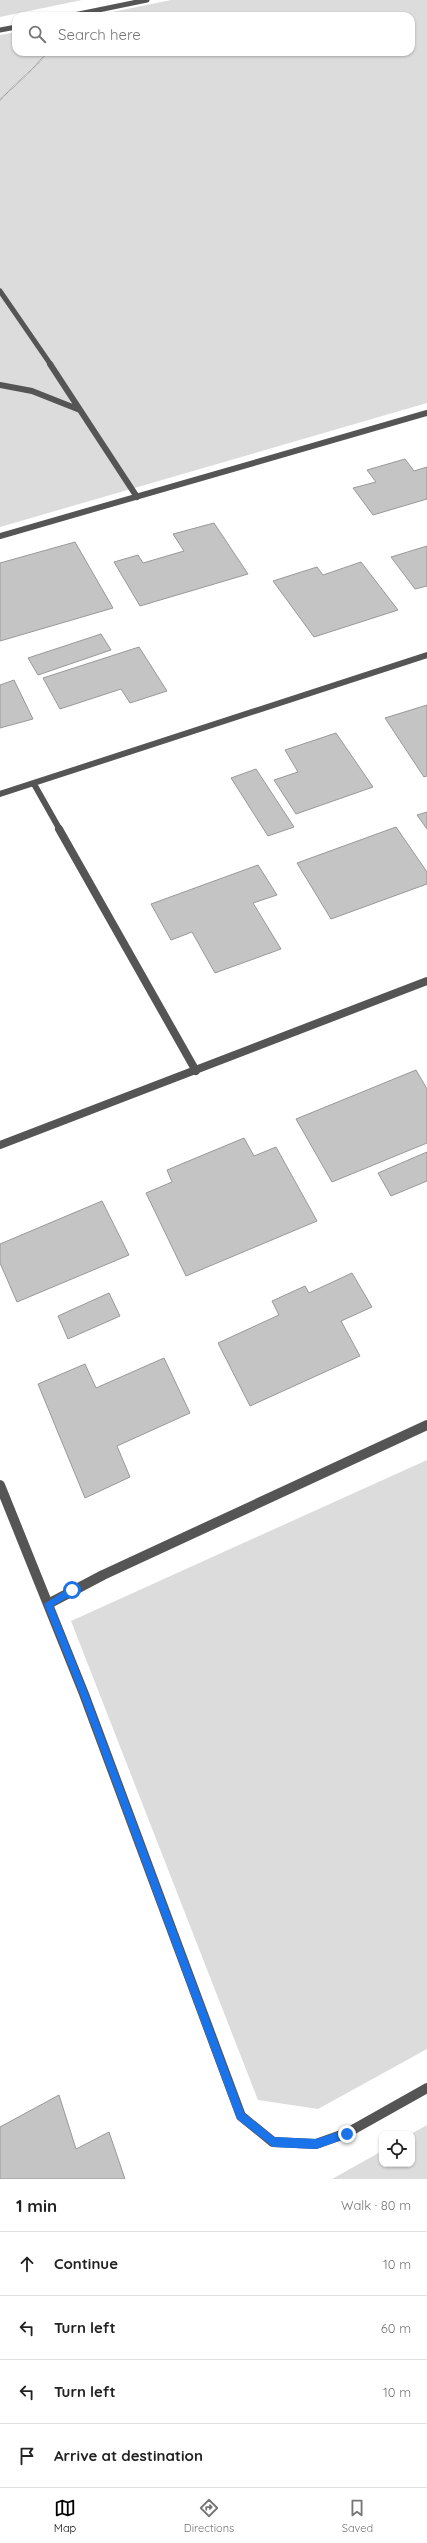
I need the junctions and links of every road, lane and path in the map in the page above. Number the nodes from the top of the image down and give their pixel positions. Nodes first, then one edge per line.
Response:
1 (147, 0) edge
2 (88, 12) edge
3 (12, 28) edge
4 (0, 30) edge
5 (44, 56) edge
6 (0, 100) edge
7 (0, 291) edge
8 (0, 385) edge
9 (80, 410) junction
10 (427, 413) edge
11 (137, 497) junction
12 (0, 536) edge
13 (427, 655) edge
14 (34, 784) junction
15 (0, 794) edge
16 (427, 981) edge
17 (196, 1071) junction
18 (0, 1145) edge
19 (427, 1425) edge
20 (0, 1485) edge
21 (48, 1604) junction
22 (427, 2088) edge

1 - 2 street
3 - 4 street
5 - 6 path
7 - 9 street
8 - 9 street
9 - 11 street
10 - 11 street
11 - 12 street
13 - 14 street
14 - 15 street
14 - 17 street
16 - 17 street
17 - 18 street
19 - 21 street
20 - 21 street
21 - 22 street

